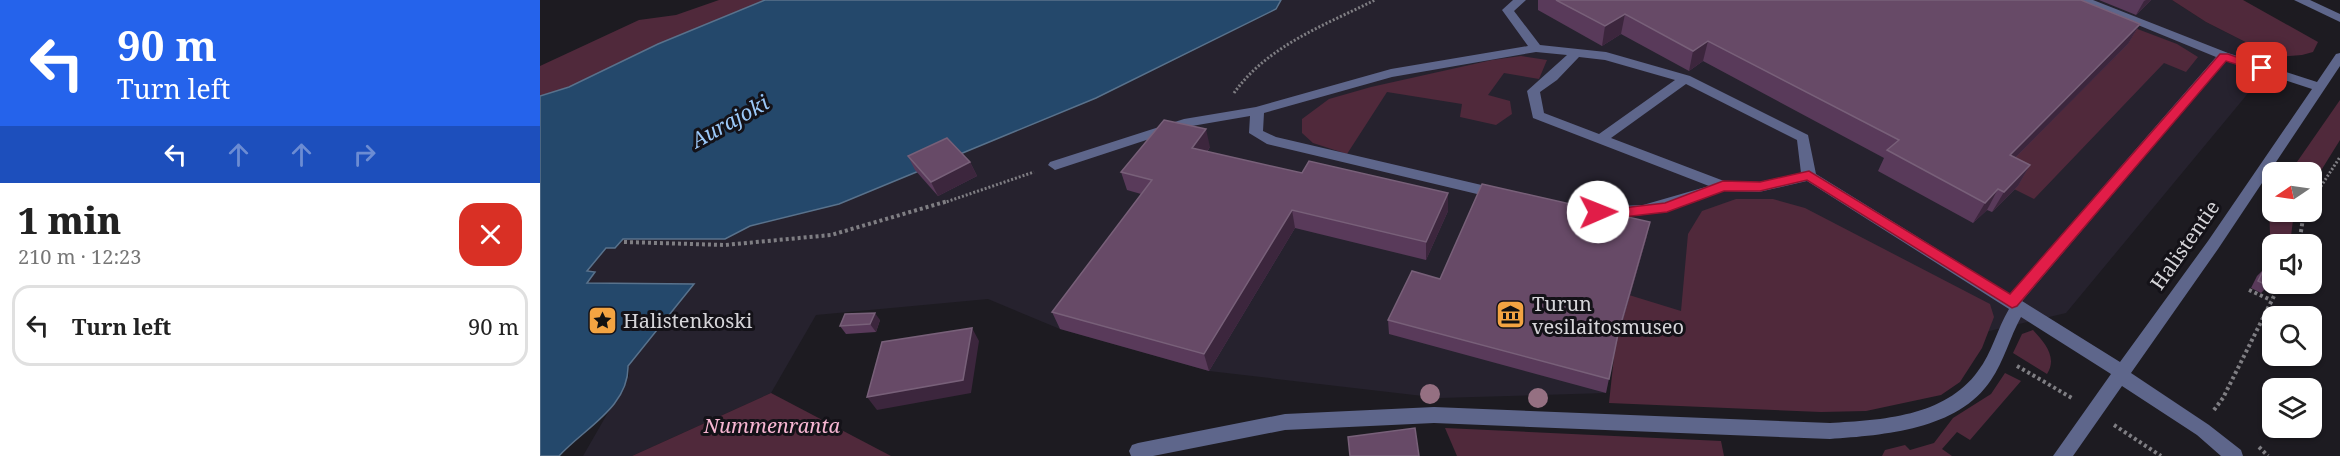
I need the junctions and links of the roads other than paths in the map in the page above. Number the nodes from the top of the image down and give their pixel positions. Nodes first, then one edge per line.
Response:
1 (1520, 0) edge
2 (2083, 0) edge
3 (2300, 0) edge
4 (2340, 18) edge
5 (1536, 48) junction
6 (1575, 54) junction
7 (2224, 56) junction
8 (2340, 57) edge
9 (1685, 79) junction
10 (2318, 87) junction
11 (1257, 111) junction
12 (1601, 139) junction
13 (1055, 165) road end
14 (1809, 176) junction
15 (1723, 186) junction
16 (1508, 196) edge
17 (1575, 210) edge
18 (2015, 304) junction
19 (2121, 373) junction
20 (1138, 451) dead end
21 (2062, 456) edge
22 (2234, 456) edge

1 - 5 street
2 - 7 street
3 - 4 street
5 - 6 street
5 - 11 street
6 - 9 street
6 - 12 street
7 - 10 street
7 - 18 street
8 - 10 street, Halistentie
9 - 12 street
9 - 14 street
10 - 19 street, Halistentie
11 - 13 street
11 - 16 street
12 - 15 street
14 - 15 street
14 - 18 street
15 - 17 street
18 - 19 street
18 - 20 street
19 - 21 street, Halistentie
19 - 22 street

